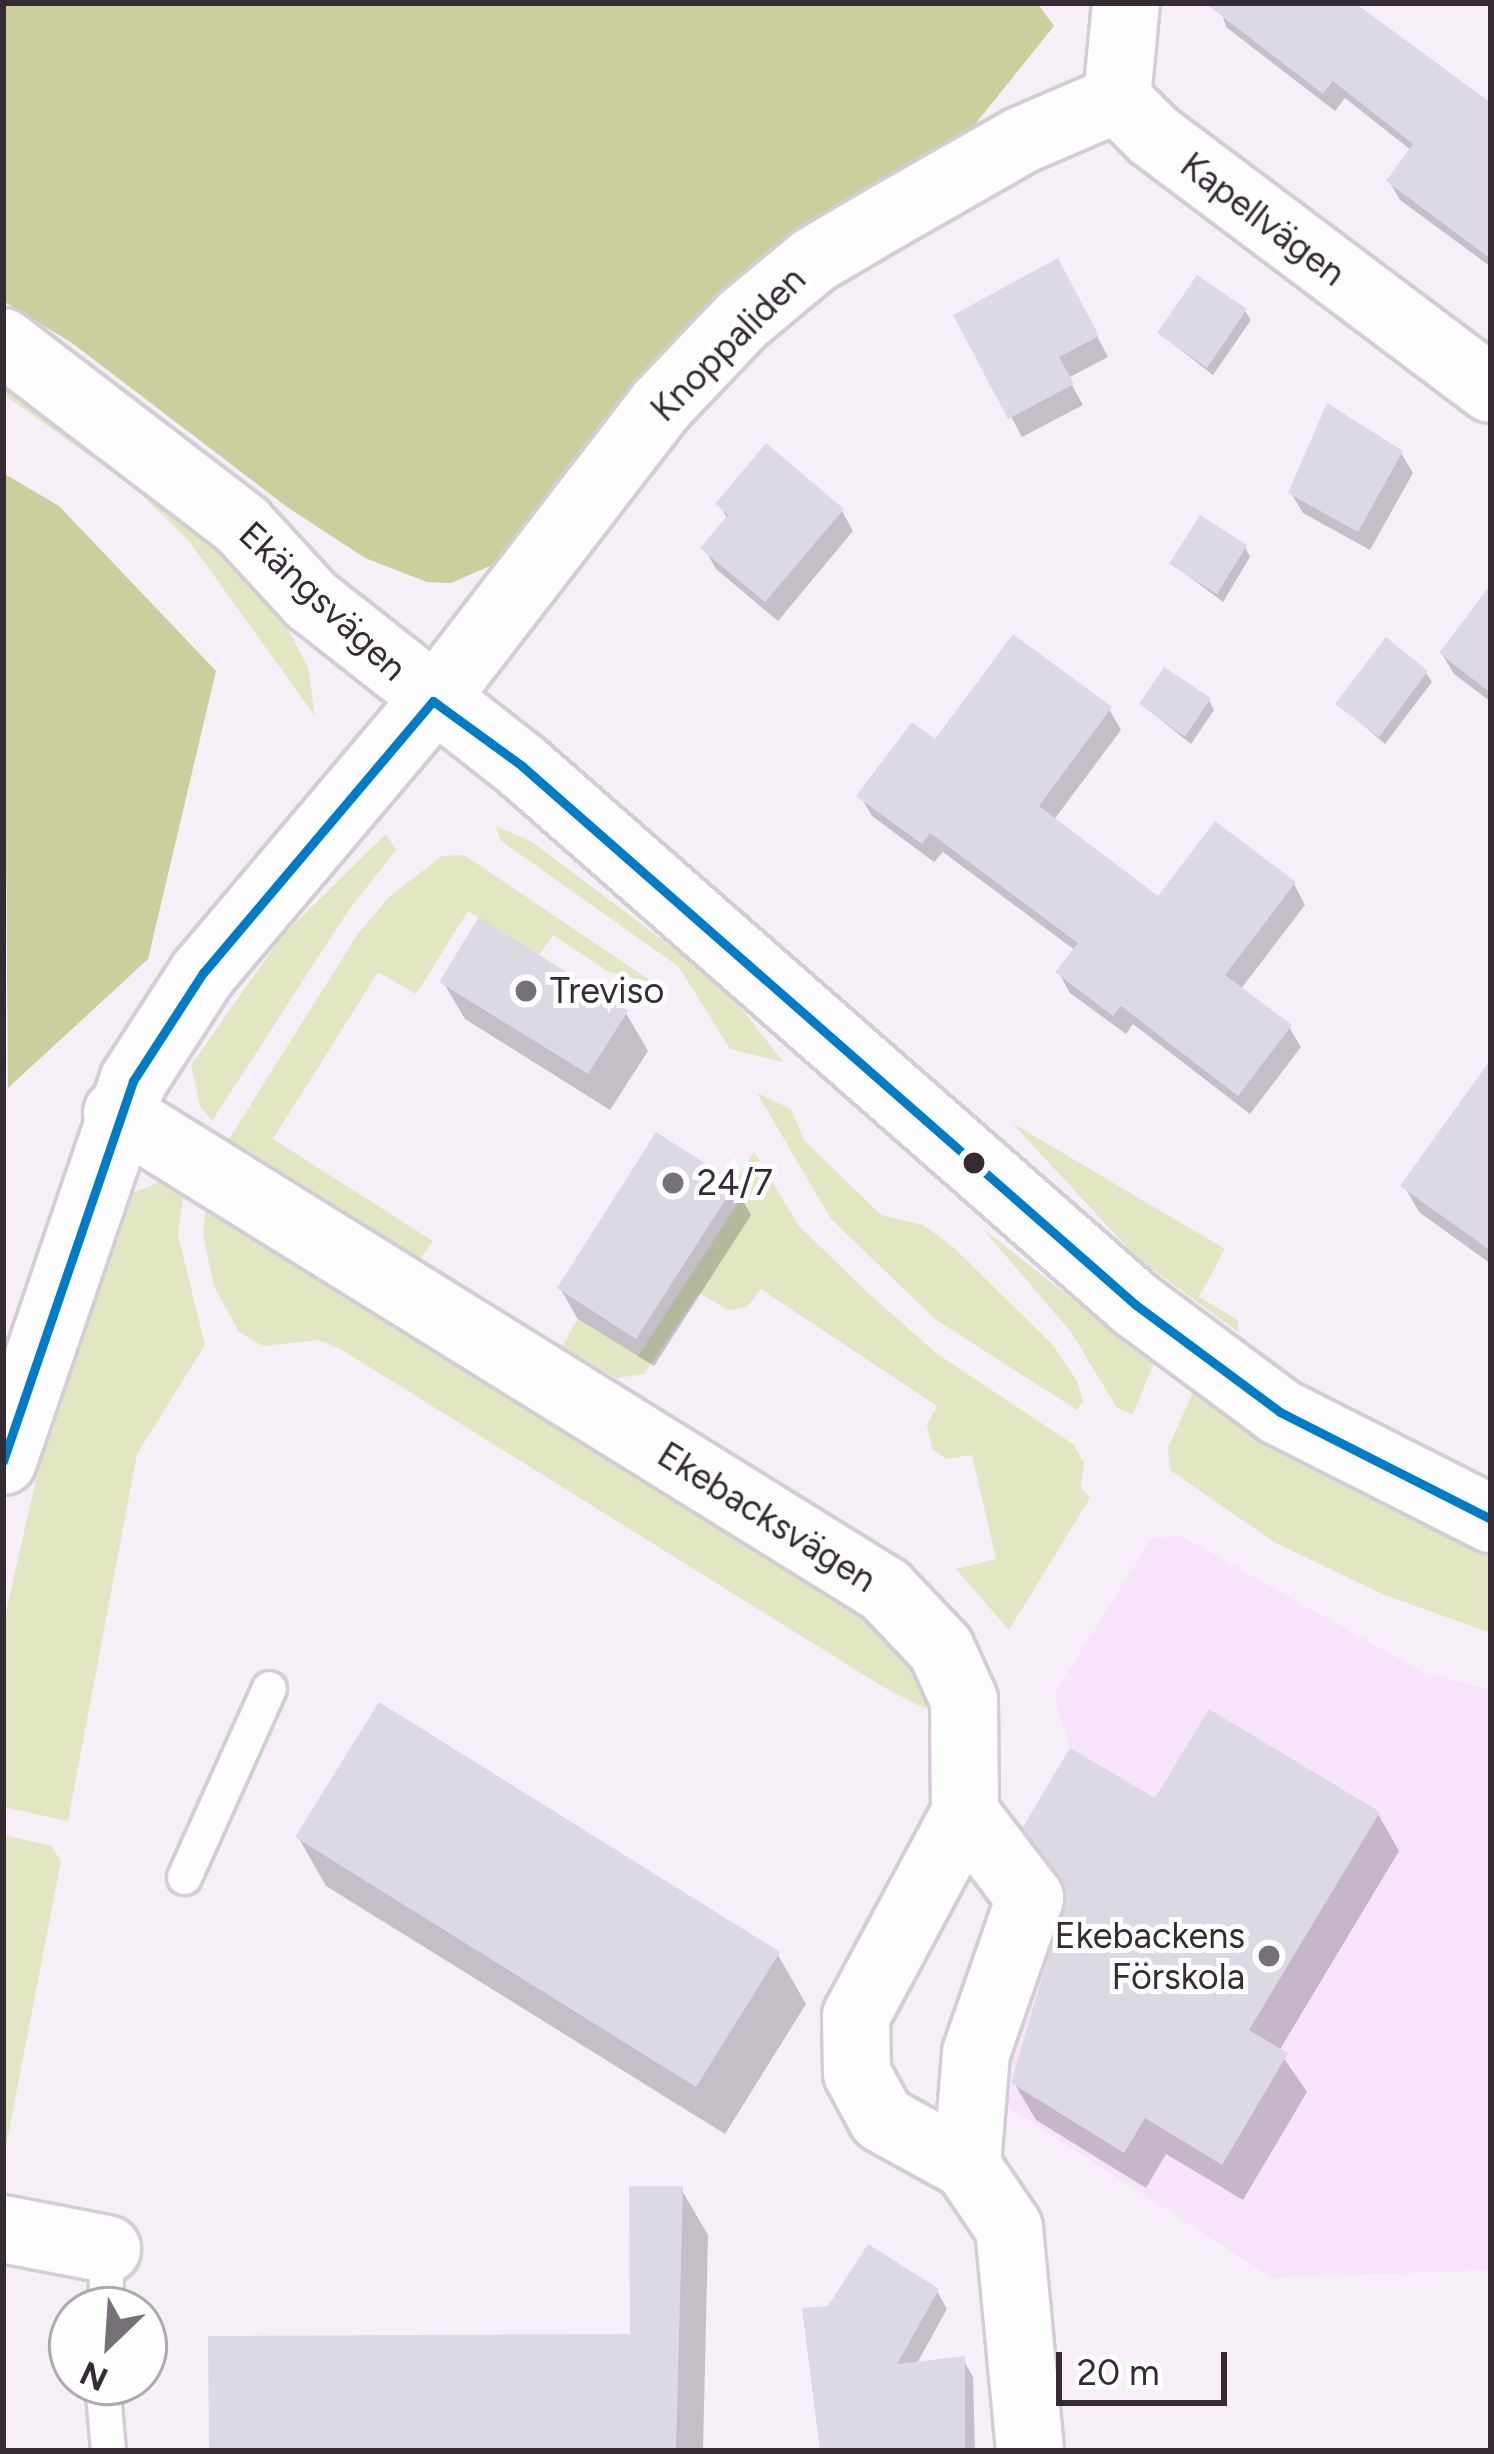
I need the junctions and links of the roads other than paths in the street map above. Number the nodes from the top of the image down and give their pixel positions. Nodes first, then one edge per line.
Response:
1 (1126, 3) edge
2 (1118, 99) junction
3 (3, 342) edge
4 (1491, 389) edge
5 (433, 701) junction
6 (117, 1113) junction
7 (3, 1460) edge
8 (1491, 1519) edge
9 (269, 1688) dead end
10 (965, 1814) junction
11 (184, 1877) dead end
12 (967, 2166) junction
13 (3, 2229) edge
14 (106, 2280) edge
15 (104, 2406) edge
16 (108, 2451) edge
17 (1030, 2451) edge

1 - 2 street
2 - 4 street, Kapellvägen
2 - 5 street, Knoppaliden
3 - 5 street, Ekängsvägen
5 - 6 street, Knoppaliden
5 - 8 street, Ekängsvägen
6 - 7 street, Knoppaliden
6 - 10 street, Ekebacksvägen
9 - 11 lane
10 - 12 street
10 - 12 street, Ekebacksvägen
12 - 17 street, Ekebacksvägen
13 - 14 street
15 - 16 lane

